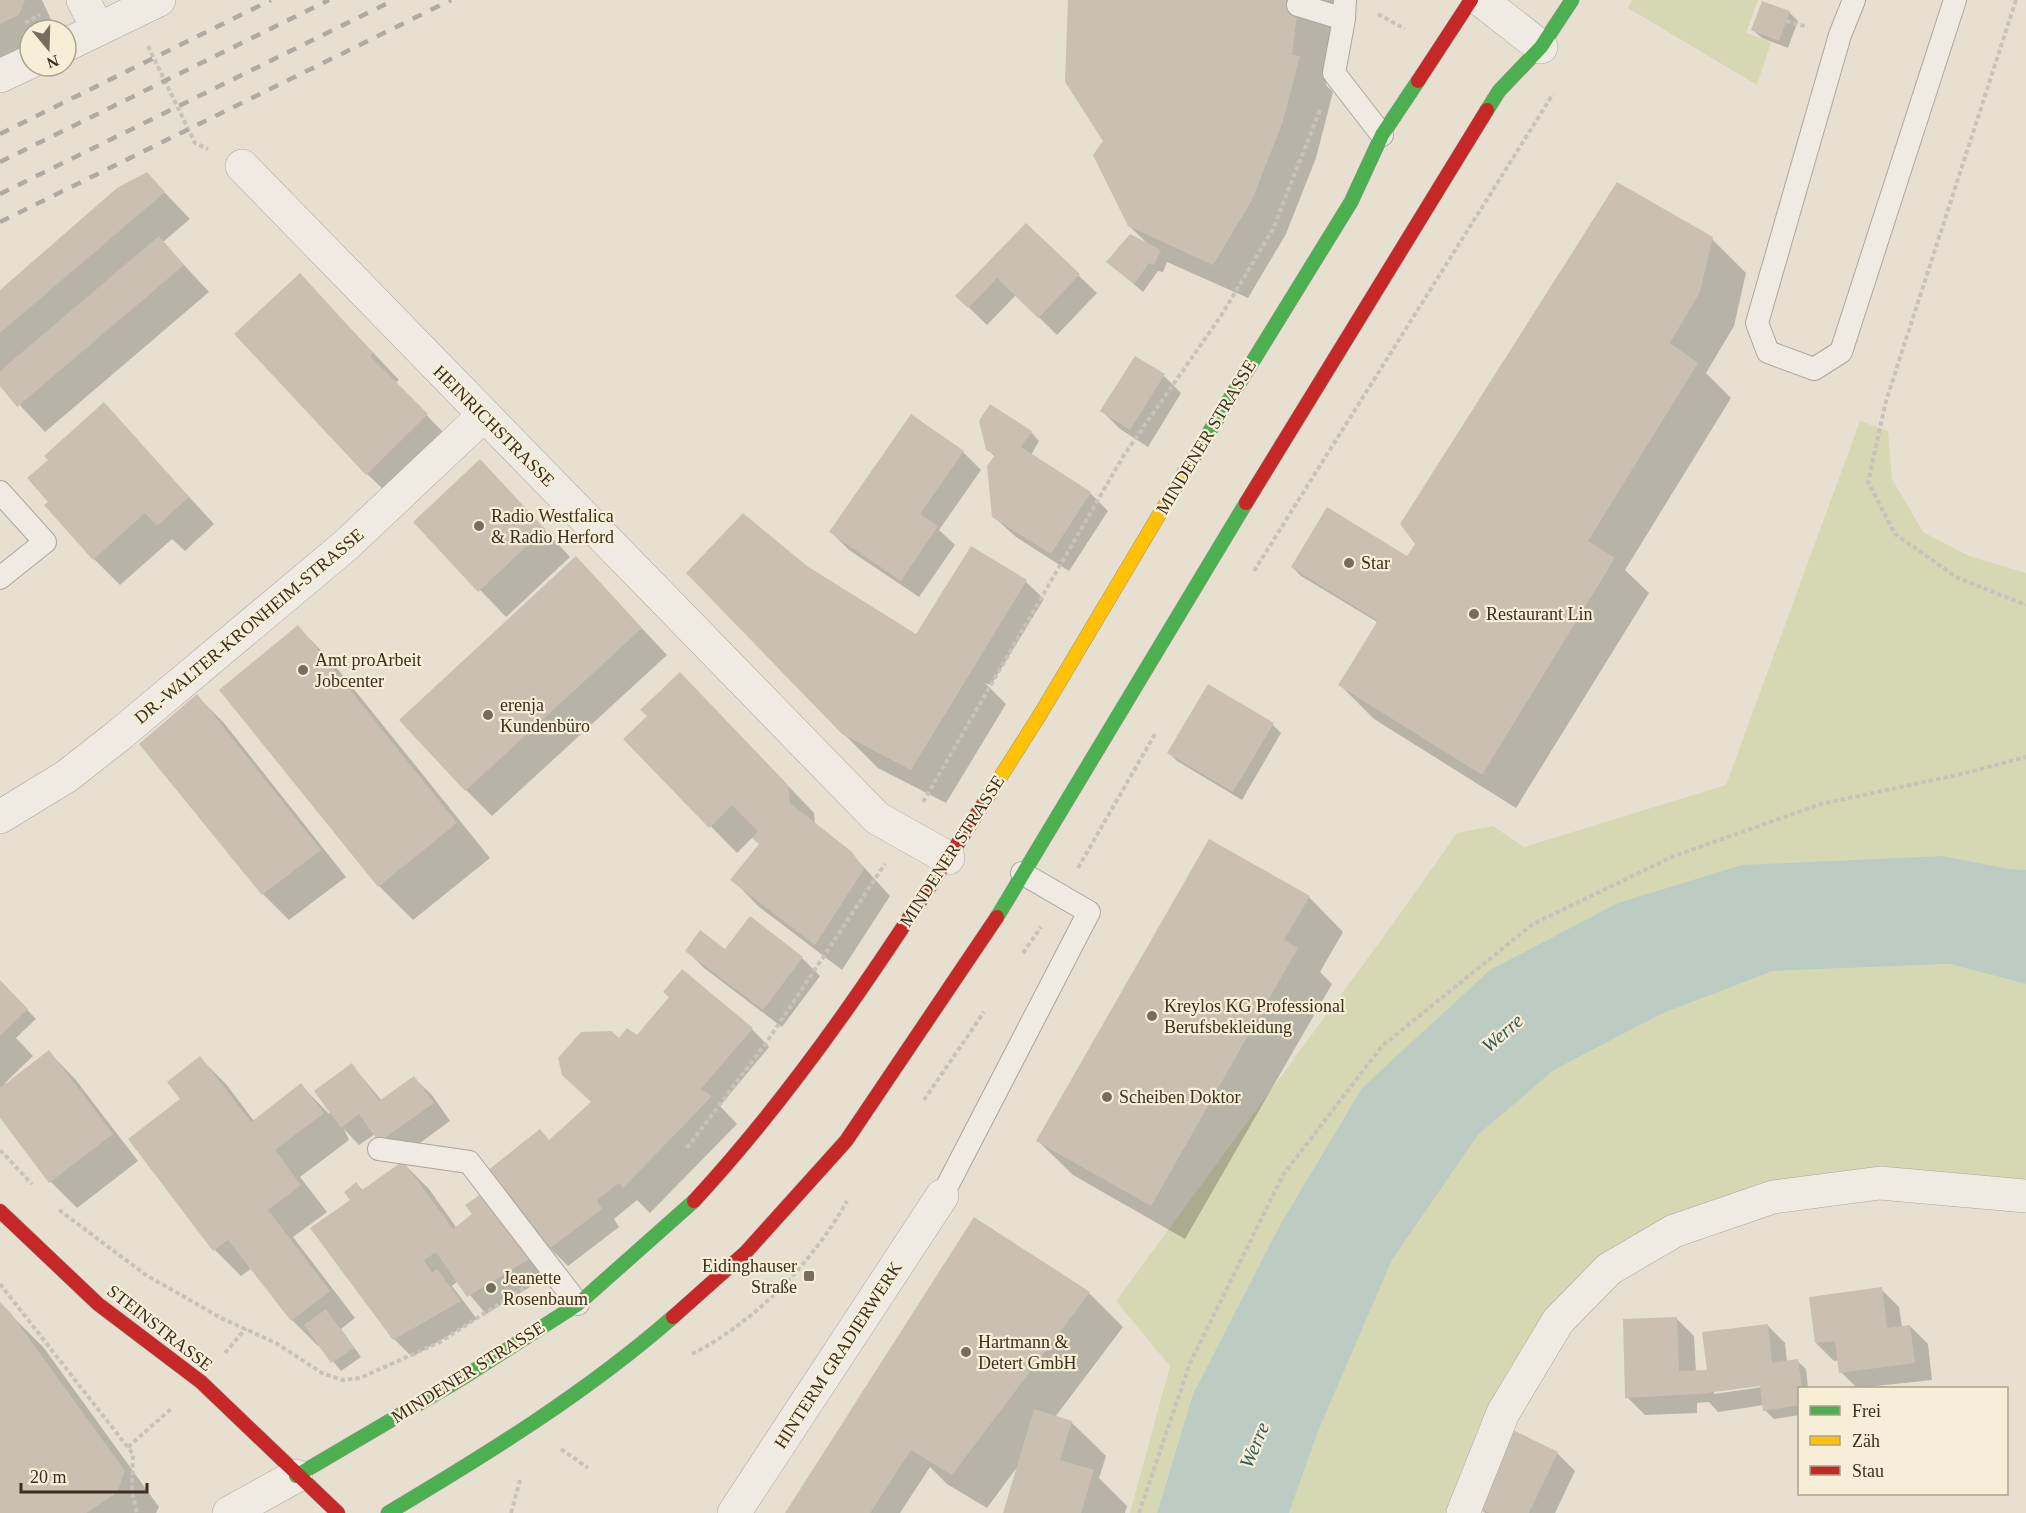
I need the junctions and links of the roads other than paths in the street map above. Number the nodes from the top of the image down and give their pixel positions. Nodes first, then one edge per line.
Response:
1 (83, 0) edge
2 (1471, 0) edge
3 (1481, 0) edge
4 (1572, 0) edge
5 (1854, 0) edge
6 (1955, 0) edge
7 (1298, 5) dead end
8 (145, 7) edge
9 (1345, 10) edge
10 (98, 29) junction
11 (78, 39) edge
12 (1541, 47) junction
13 (18, 68) edge
14 (0, 76) edge
15 (1382, 135) junction
16 (242, 166) road end
17 (483, 416) junction
18 (0, 492) edge
19 (0, 578) edge
20 (1, 816) edge
21 (948, 858) junction
22 (1022, 873) junction
23 (380, 1149) dead end
24 (942, 1196) joint
25 (2026, 1196) edge
26 (0, 1211) edge
27 (578, 1304) junction
28 (296, 1476) junction
29 (229, 1513) edge
30 (338, 1513) edge
31 (388, 1513) edge
32 (734, 1513) edge
33 (1463, 1513) edge

1 - 10 street
2 - 15 main road, MINDENER STRASSE
3 - 12 street
4 - 12 main road
5 - 6 lane
7 - 9 lane
8 - 10 street
9 - 15 lane
10 - 11 street
12 - 22 main road
13 - 14 street
15 - 21 main road, MINDENER STRASSE
16 - 17 street, HEINRICHSTRASSE
17 - 20 street, DR.-WALTER-KRONHEIM-STRASSE
17 - 21 street, HEINRICHSTRASSE
18 - 19 lane
21 - 27 main road, MINDENER STRASSE
22 - 24 lane
22 - 31 main road
23 - 27 lane
24 - 32 street, HINTERM GRADIERWERK
25 - 33 street
26 - 28 main road, STEINSTRASSE
27 - 28 main road, MINDENER STRASSE
28 - 29 street, MINDENER STRASSE
28 - 30 main road, STEINSTRASSE

